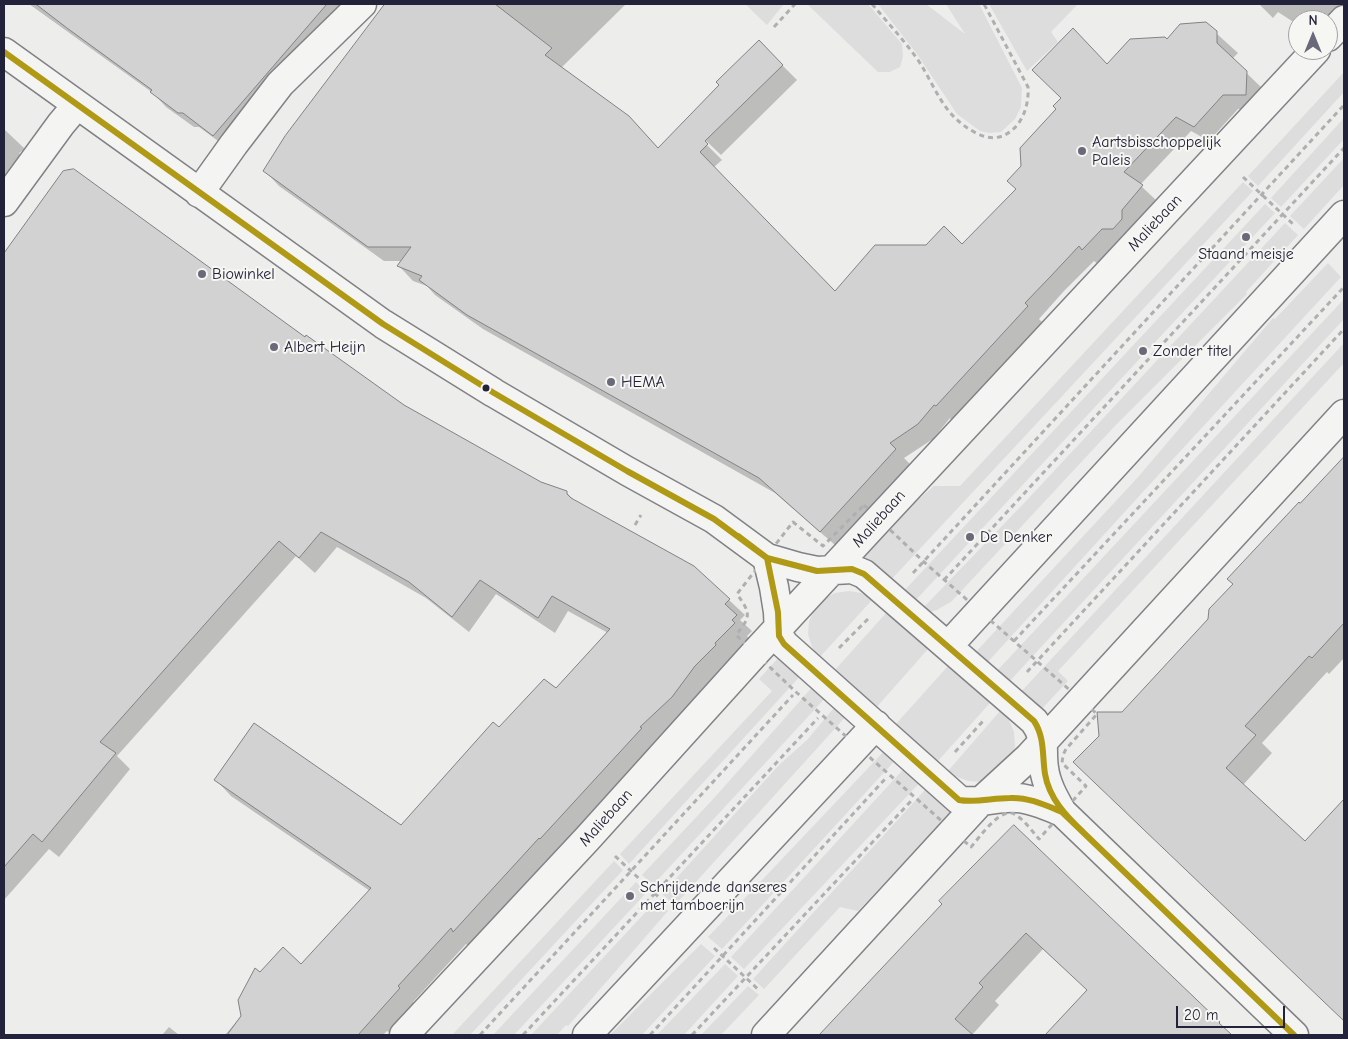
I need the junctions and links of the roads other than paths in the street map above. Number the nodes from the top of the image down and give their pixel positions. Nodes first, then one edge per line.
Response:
1 (362, 4) edge
2 (4, 52) edge
3 (1307, 60) edge
4 (77, 105) junction
5 (199, 193) junction
6 (4, 202) edge
7 (1344, 214) edge
8 (1344, 414) edge
9 (766, 558) junction
10 (835, 568) junction
11 (778, 629) junction
12 (948, 646) junction
13 (876, 724) junction
14 (1044, 742) junction
15 (980, 802) junction
16 (1062, 812) junction
17 (404, 1035) edge
18 (587, 1035) edge
19 (766, 1035) edge
20 (1294, 1035) edge

1 - 5 street
2 - 4 street
3 - 10 street, Maliebaan
4 - 5 street
4 - 6 street
5 - 9 street
7 - 12 street
8 - 14 street
9 - 10 street
9 - 11 street
10 - 11 street, Maliebaan
10 - 12 street
11 - 13 street
11 - 17 street, Maliebaan
12 - 14 street
13 - 15 street
13 - 18 street
14 - 15 street
14 - 16 street
15 - 16 street
15 - 19 street
16 - 20 street

